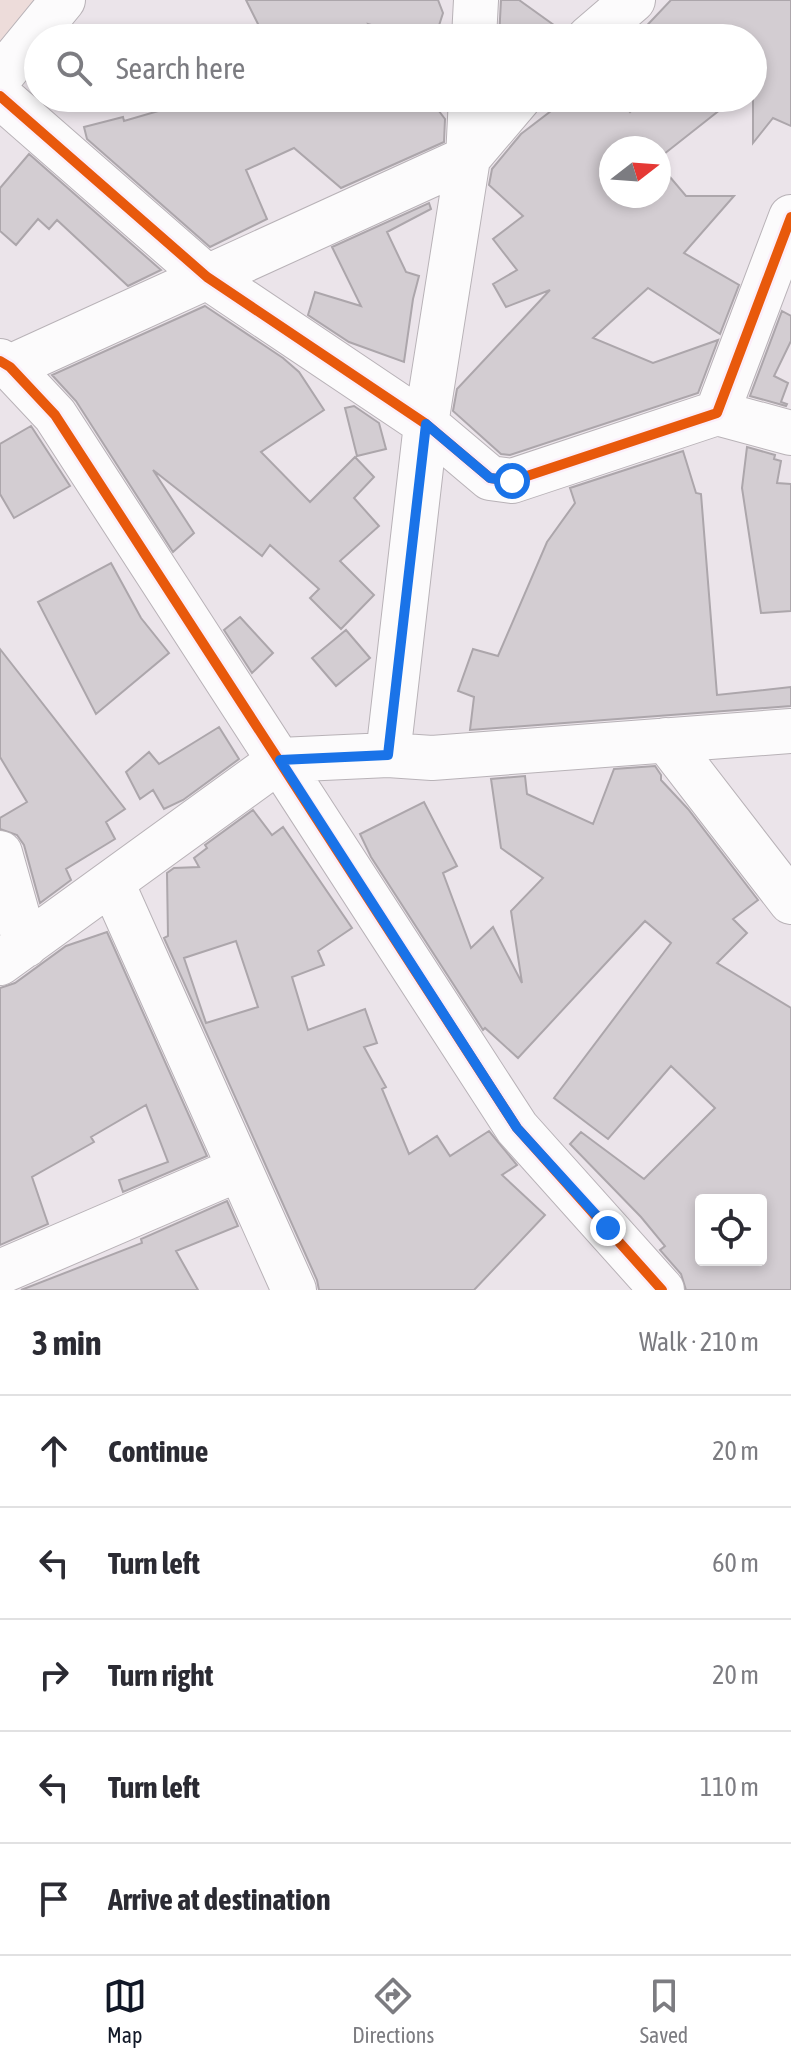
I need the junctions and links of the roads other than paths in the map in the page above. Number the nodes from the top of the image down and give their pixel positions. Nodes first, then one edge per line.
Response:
1 (63, 0) edge
2 (476, 0) edge
3 (633, 0) edge
4 (43, 24) edge
5 (475, 24) edge
6 (605, 24) edge
7 (24, 48) edge
8 (0, 77) edge
9 (0, 96) edge
10 (470, 112) edge
11 (507, 112) edge
12 (468, 158) junction
13 (791, 217) edge
14 (207, 277) junction
15 (5, 364) edge
16 (717, 413) junction
17 (426, 424) junction
18 (791, 433) edge
19 (791, 731) edge
20 (666, 740) junction
21 (388, 755) junction
22 (280, 760) junction
23 (0, 853) edge
24 (112, 883) junction
25 (791, 902) edge
26 (13, 954) edge
27 (239, 1169) junction
28 (0, 1272) edge
29 (294, 1290) edge
30 (662, 1290) edge

1 - 4 street
2 - 5 street
3 - 6 street
7 - 8 street
9 - 14 street
10 - 12 street
11 - 12 street
12 - 14 street
12 - 17 street
13 - 16 street
14 - 15 street
14 - 17 street
15 - 22 street
16 - 17 street
16 - 18 street
17 - 21 street
19 - 20 street
20 - 21 street
20 - 25 street
21 - 22 street
22 - 24 street
22 - 30 street
23 - 26 street
24 - 26 street
24 - 27 street
27 - 28 street
27 - 29 street

